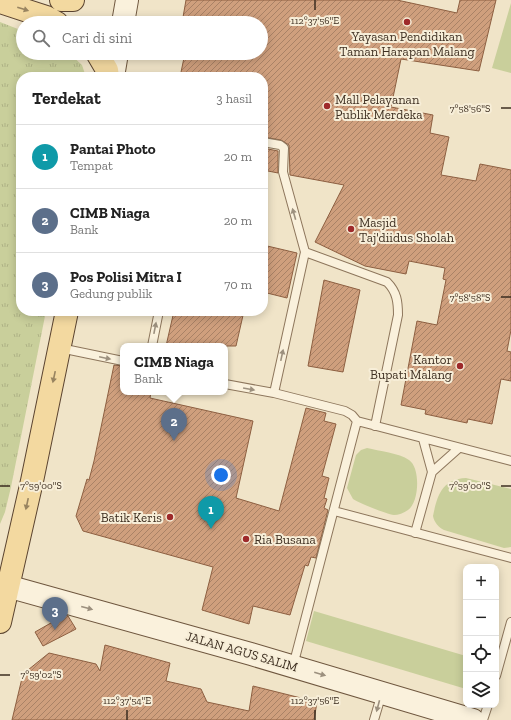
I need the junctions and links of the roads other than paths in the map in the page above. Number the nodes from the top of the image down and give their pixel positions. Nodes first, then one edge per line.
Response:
1 (61, 0) edge
2 (73, 0) edge
3 (127, 0) edge
4 (0, 2) edge
5 (46, 16) edge
6 (124, 16) edge
7 (101, 60) edge
8 (116, 60) edge
9 (107, 72) edge
10 (114, 72) edge
11 (268, 143) edge
12 (305, 252) junction
13 (66, 316) edge
14 (158, 316) edge
15 (153, 343) edge
16 (60, 348) junction
17 (120, 360) edge
18 (228, 385) edge
19 (274, 393) junction
20 (357, 421) junction
21 (376, 426) junction
22 (423, 439) junction
23 (458, 448) junction
24 (511, 461) edge
25 (432, 472) junction
26 (334, 511) junction
27 (416, 534) junction
28 (511, 558) edge
29 (4, 586) edge
30 (0, 622) edge
31 (511, 622) edge
32 (293, 666) junction
33 (497, 672) edge
34 (382, 692) junction
35 (487, 708) edge
36 (439, 715) edge
37 (374, 720) edge
38 (473, 720) edge
39 (483, 720) edge

1 - 2 main road
3 - 6 main road
4 -> 5 main road
7 - 9 main road
8 - 10 main road
12 -> 11 lane
19 -> 12 lane
12 - 21 lane
13 - 16 main road
15 -> 14 lane
16 -> 17 lane
16 -> 29 main road
18 -> 19 lane
19 - 20 lane
20 - 21 lane
20 - 26 lane
21 - 22 lane
22 - 23 lane
22 - 25 lane
23 - 24 lane
23 - 25 lane
25 - 27 lane
26 - 27 lane
26 - 32 lane
27 - 28 lane
29 - 30 main road
29 -> 32 main road, JALAN AGUS SALIM
31 - 33 lane
32 -> 34 main road, JALAN AGUS SALIM
34 - 36 main road, JALAN AGUS SALIM
34 -> 37 lane
35 - 39 lane
36 - 38 main road, JALAN AGUS SALIM

